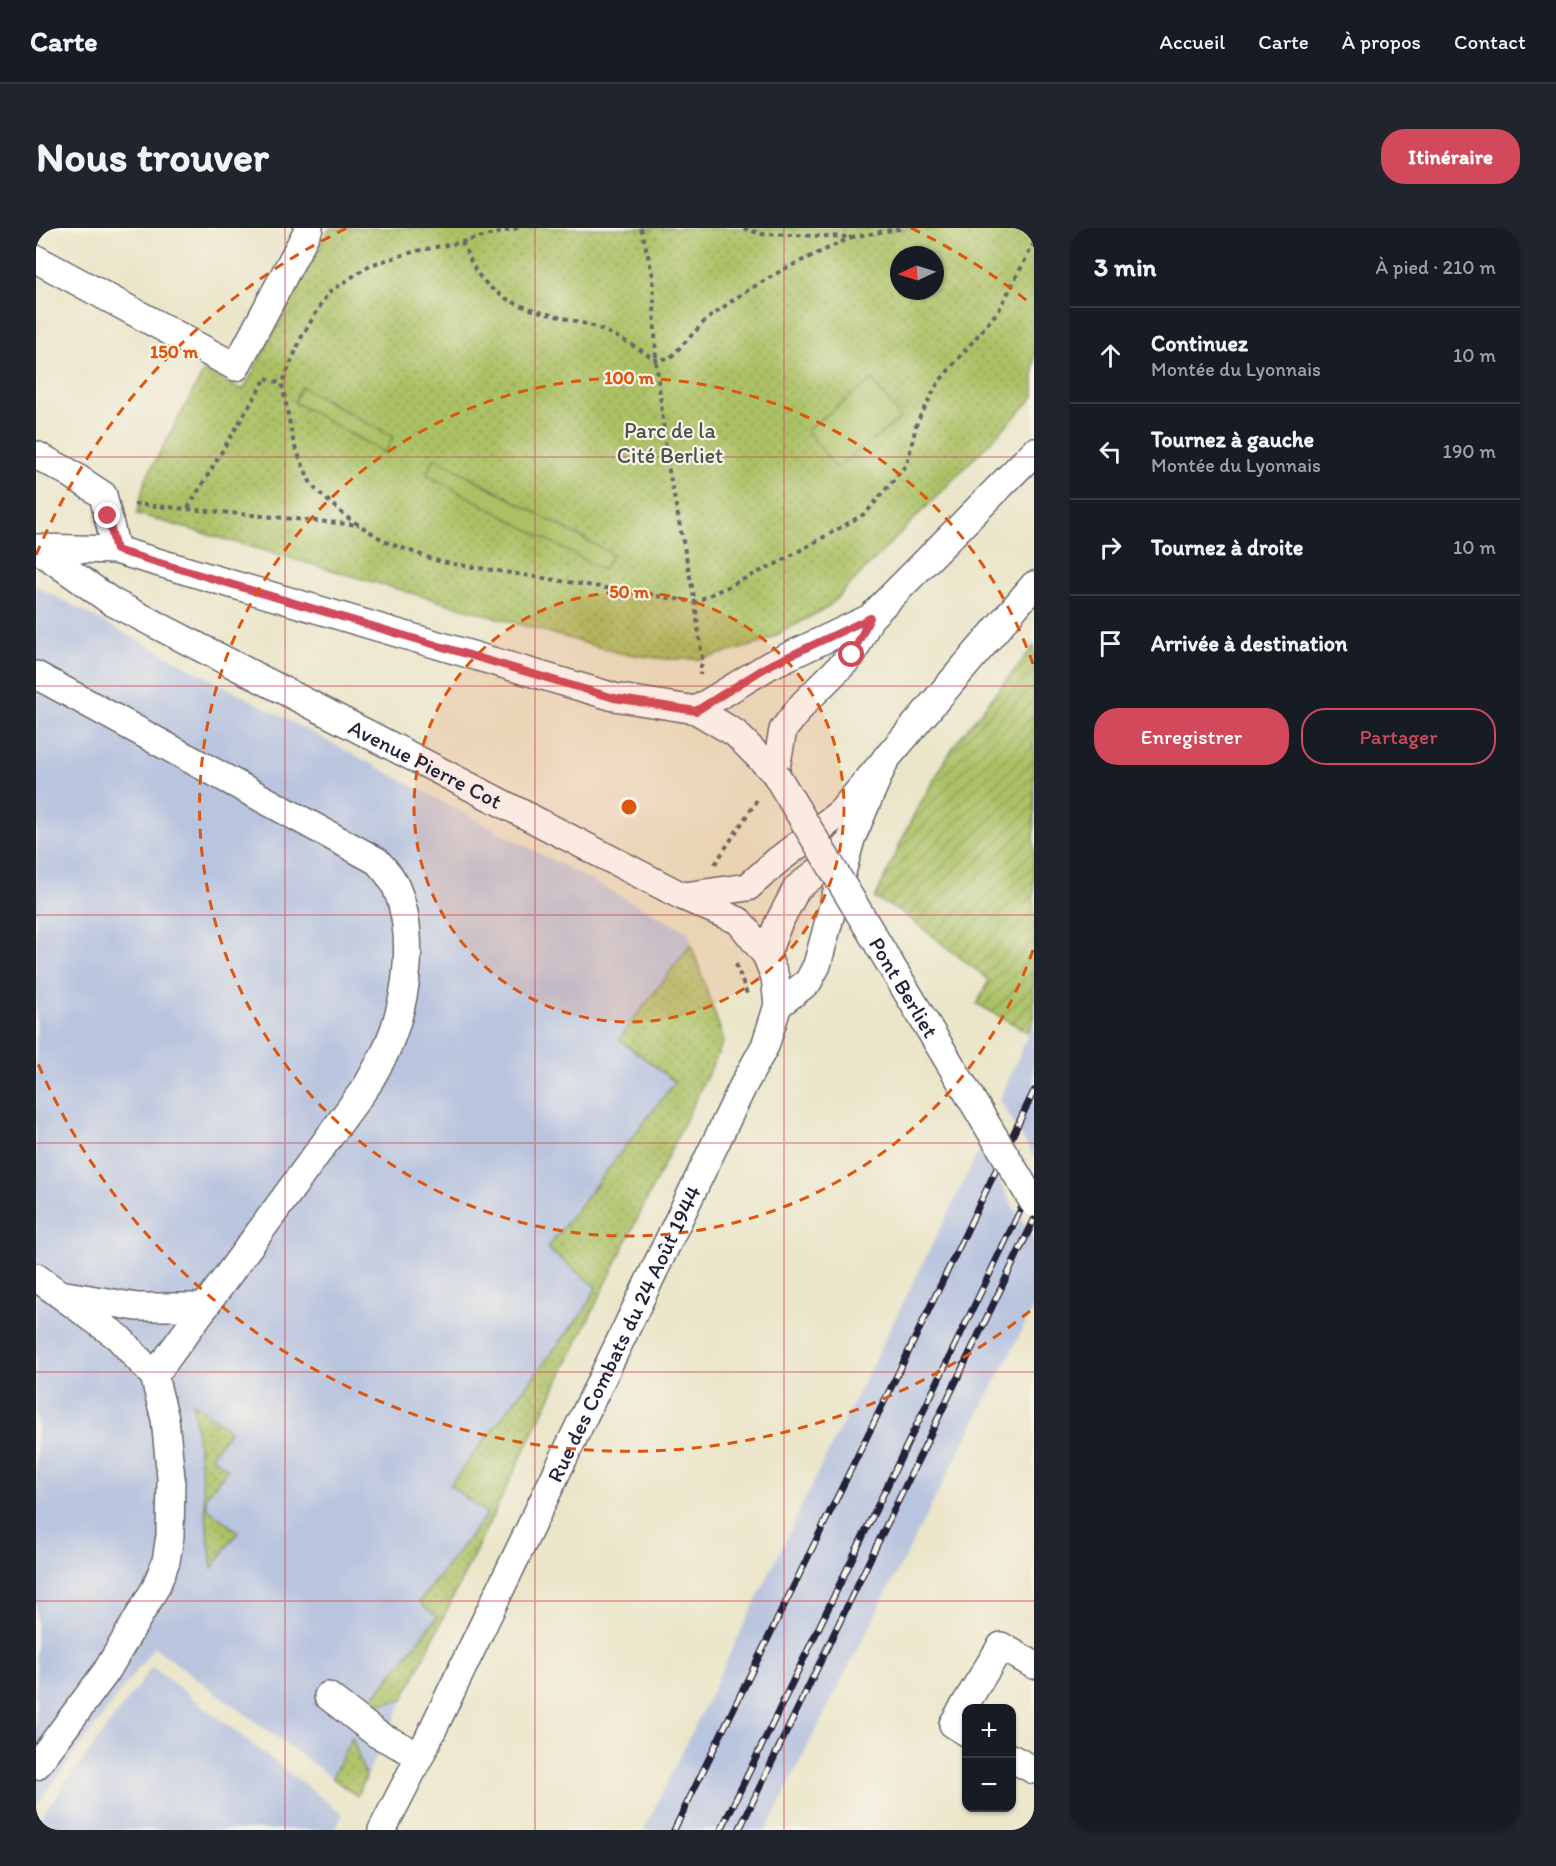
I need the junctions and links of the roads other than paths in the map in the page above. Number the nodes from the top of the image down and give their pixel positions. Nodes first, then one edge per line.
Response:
1 (309, 228) edge
2 (36, 259) edge
3 (1034, 452) edge
4 (36, 455) edge
5 (36, 548) edge
6 (116, 550) junction
7 (1034, 585) edge
8 (870, 618) junction
9 (36, 675) edge
10 (696, 711) junction
11 (886, 759) junction
12 (775, 773) junction
13 (851, 839) junction
14 (682, 896) junction
15 (766, 955) junction
16 (778, 1005) junction
17 (1034, 1203) edge
18 (36, 1277) edge
19 (60, 1294) junction
20 (205, 1307) junction
21 (154, 1376) junction
22 (1034, 1665) edge
23 (328, 1696) dead end
24 (965, 1704) edge
25 (962, 1708) edge
26 (962, 1730) edge
27 (420, 1755) junction
28 (1016, 1761) edge
29 (36, 1766) edge
30 (1034, 1770) edge
31 (382, 1830) edge

1 - 2 street
3 - 8 street
4 - 6 street
5 - 6 street
5 - 14 street, Avenue Pierre Cot
6 - 10 street
7 - 11 street
8 - 10 street
8 - 12 street
9 - 20 street
10 - 12 street, Pont Berliet
11 - 13 street
11 - 14 street
12 - 17 street, Pont Berliet, bridge
13 - 15 street
13 - 16 street
14 - 15 street, Avenue Pierre Cot
15 - 16 street, Avenue Pierre Cot
16 - 27 street, Rue des Combats du 24 Août 1944
18 - 19 street
19 - 20 street
19 - 21 street
20 - 21 street
21 - 29 street
22 - 24 street
23 - 27 street
25 - 26 street
27 - 31 street, Rue des Combats du 24 Août 1944
28 - 30 street

